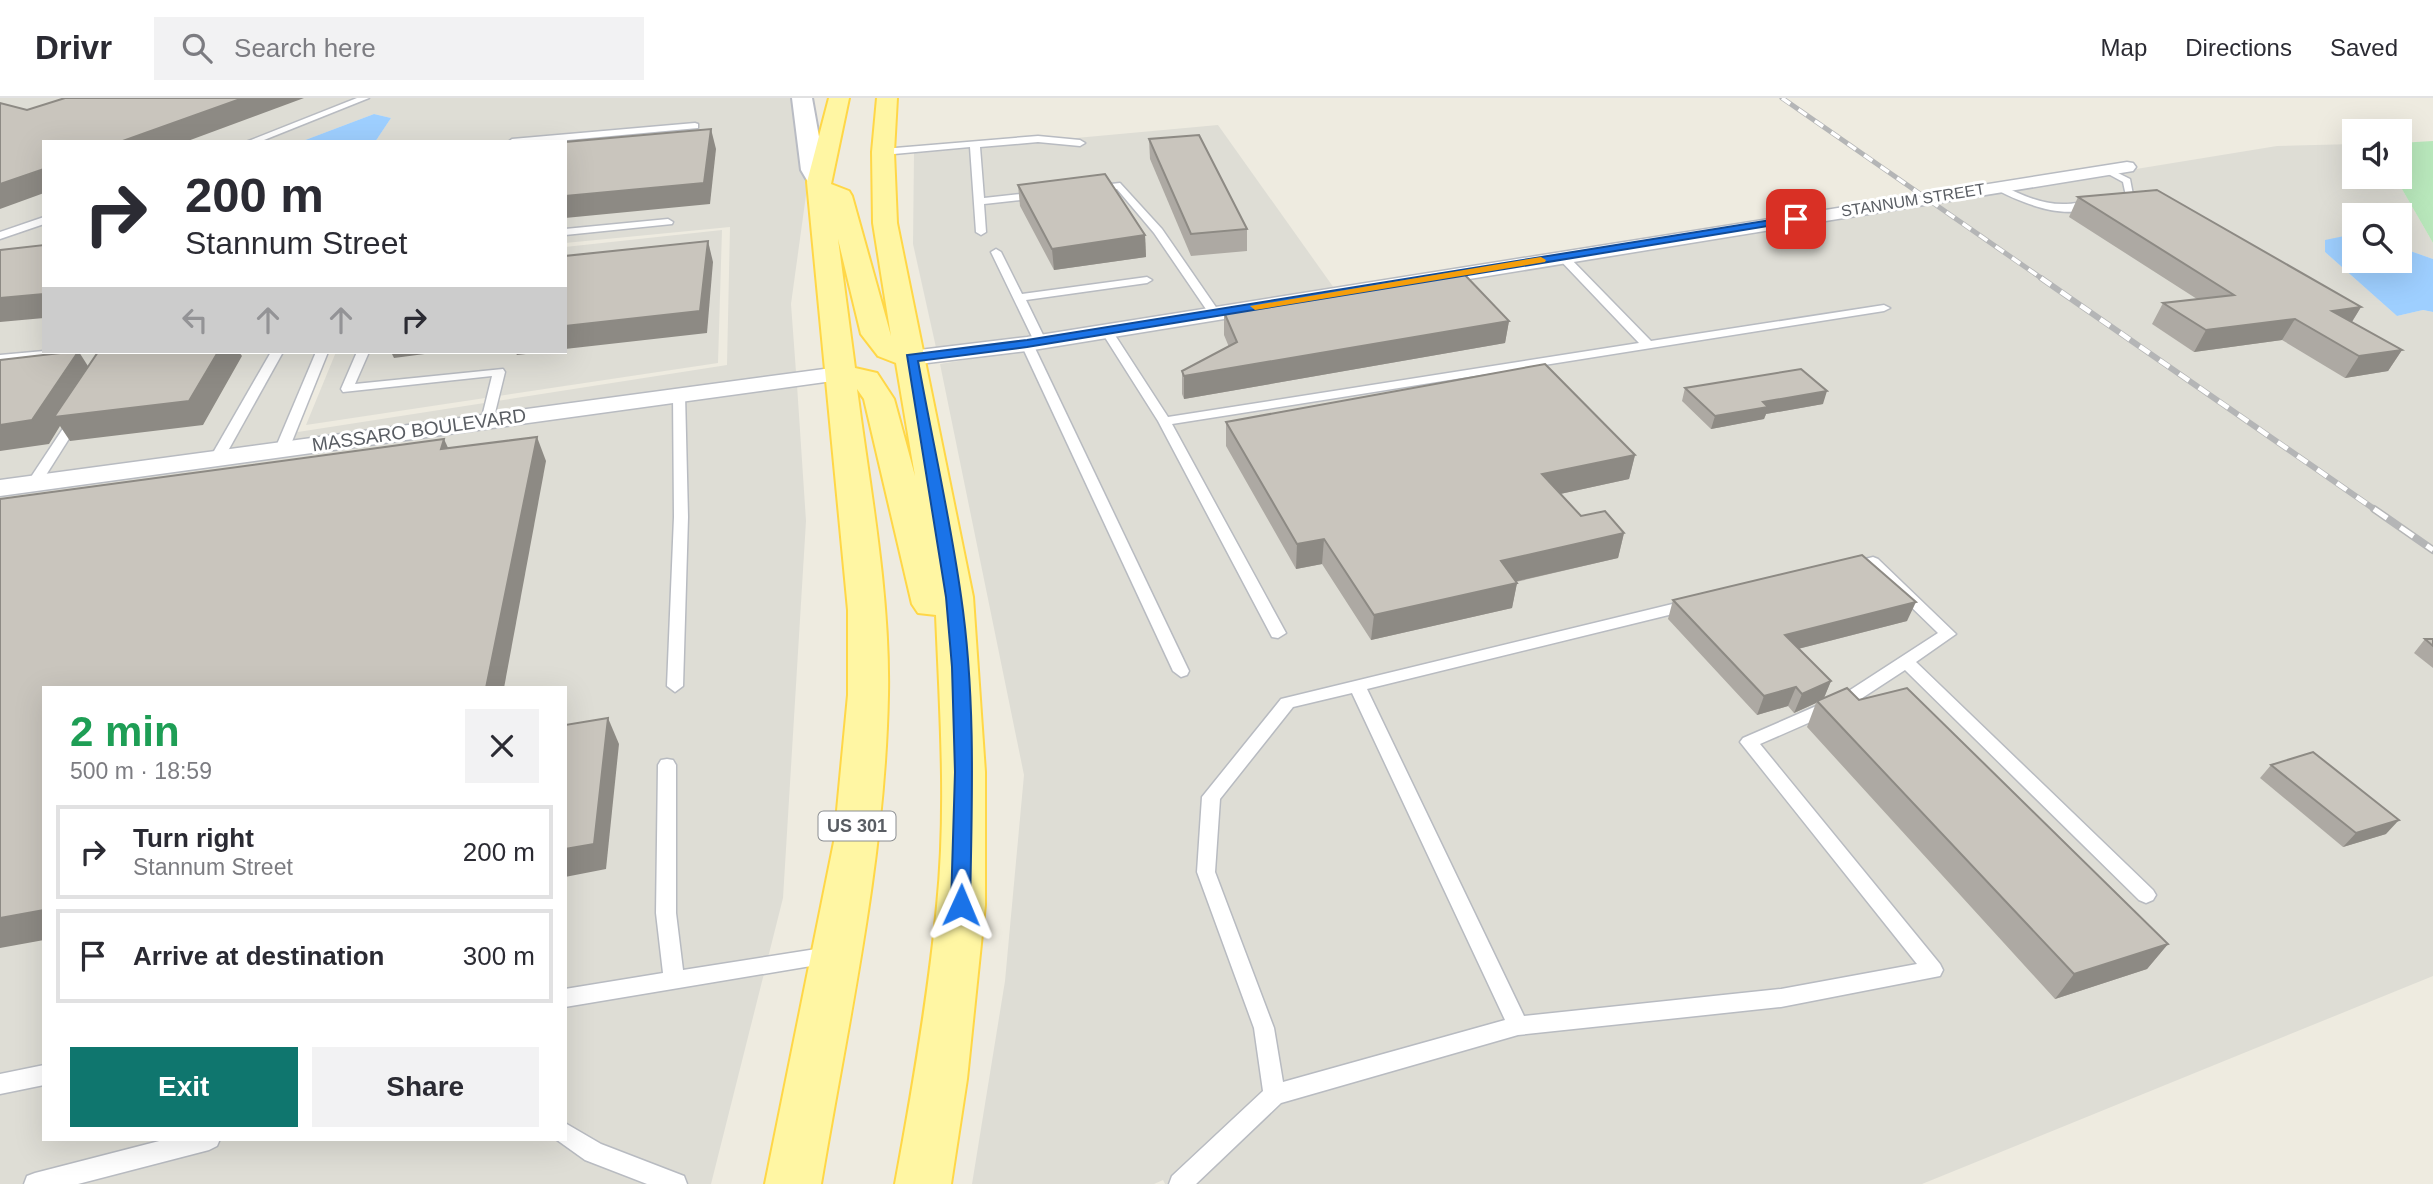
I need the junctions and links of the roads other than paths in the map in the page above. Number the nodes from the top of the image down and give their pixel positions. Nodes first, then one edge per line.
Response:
1 (365, 98) edge
2 (802, 98) edge
3 (839, 98) edge
4 (887, 98) edge
5 (695, 126) dead end
6 (255, 140) edge
7 (535, 140) edge
8 (1080, 143) dead end
9 (975, 146) junction
10 (883, 152) junction
11 (2127, 167) dead end
12 (2106, 170) junction
13 (819, 184) junction
14 (1998, 187) junction
15 (1081, 190) edge
16 (1056, 193) edge
17 (979, 202) junction
18 (42, 221) edge
19 (668, 222) dead end
20 (567, 232) edge
21 (981, 232) dead end
22 (0, 236) edge
23 (996, 252) dead end
24 (1563, 257) junction
25 (1147, 280) dead end
26 (1019, 298) junction
27 (1884, 308) dead end
28 (1214, 313) junction
29 (1107, 331) junction
30 (1034, 343) junction
31 (1648, 345) junction
32 (48, 354) edge
33 (276, 354) edge
34 (321, 354) edge
35 (362, 354) edge
36 (911, 358) junction
37 (0, 359) edge
38 (838, 374) junction
39 (679, 394) junction
40 (83, 407) edge
41 (487, 421) junction
42 (1164, 421) junction
43 (282, 449) junction
44 (217, 458) junction
45 (34, 483) junction
46 (0, 488) edge
47 (1834, 571) edge
48 (1703, 602) edge
49 (956, 629) junction
50 (1278, 633) dead end
51 (1906, 662) junction
52 (1181, 671) dead end
53 (675, 686) dead end
54 (1357, 686) junction
55 (667, 765) dead end
56 (2146, 895) dead end
57 (836, 954) junction
58 (674, 981) junction
59 (567, 998) edge
60 (1518, 1026) junction
61 (42, 1074) edge
62 (0, 1084) edge
63 (1274, 1095) junction
64 (567, 1134) edge
65 (201, 1141) edge
66 (35, 1184) edge
67 (676, 1184) edge
68 (793, 1184) edge
69 (923, 1184) edge
70 (1180, 1184) edge

1 - 6 lane
2 - 13 main road
3 - 13 main road, US 301
4 - 10 main road
5 - 7 lane
8 - 9 lane
9 - 10 lane
9 - 17 lane
10 - 36 main road
11 - 12 street, STANNUM STREET
12 - 14 street, STANNUM STREET
12 - 14 lane
13 - 36 main road
13 - 38 main road, US 301
14 - 24 street, STANNUM STREET
15 - 28 lane
16 - 17 lane
17 - 21 lane
18 - 22 lane
19 - 20 lane
23 - 26 lane
24 - 28 street, STANNUM STREET
24 - 31 lane
25 - 26 lane
26 - 30 lane
27 - 31 lane
28 - 29 street, STANNUM STREET
29 - 30 street, STANNUM STREET
29 - 42 lane
30 - 36 street, STANNUM STREET
30 - 52 lane
31 - 42 lane
32 - 37 lane
33 - 44 lane
34 - 43 lane
35 - 41 lane
36 - 49 main road
38 - 39 street, MASSARO BOULEVARD
38 - 49 main road
38 - 57 main road, US 301
39 - 41 street, MASSARO BOULEVARD
39 - 53 lane
40 - 45 lane
41 - 43 street, MASSARO BOULEVARD
42 - 50 lane
43 - 44 street, MASSARO BOULEVARD
44 - 45 street, MASSARO BOULEVARD
45 - 46 street, MASSARO BOULEVARD
47 - 51 lane
48 - 54 lane
49 - 69 main road
51 - 56 lane
51 - 60 lane
54 - 60 lane
54 - 63 lane
55 - 58 lane
57 - 58 lane
57 - 68 main road, US 301
58 - 59 lane
60 - 63 lane
61 - 62 lane
63 - 70 lane
64 - 67 lane
65 - 66 lane

